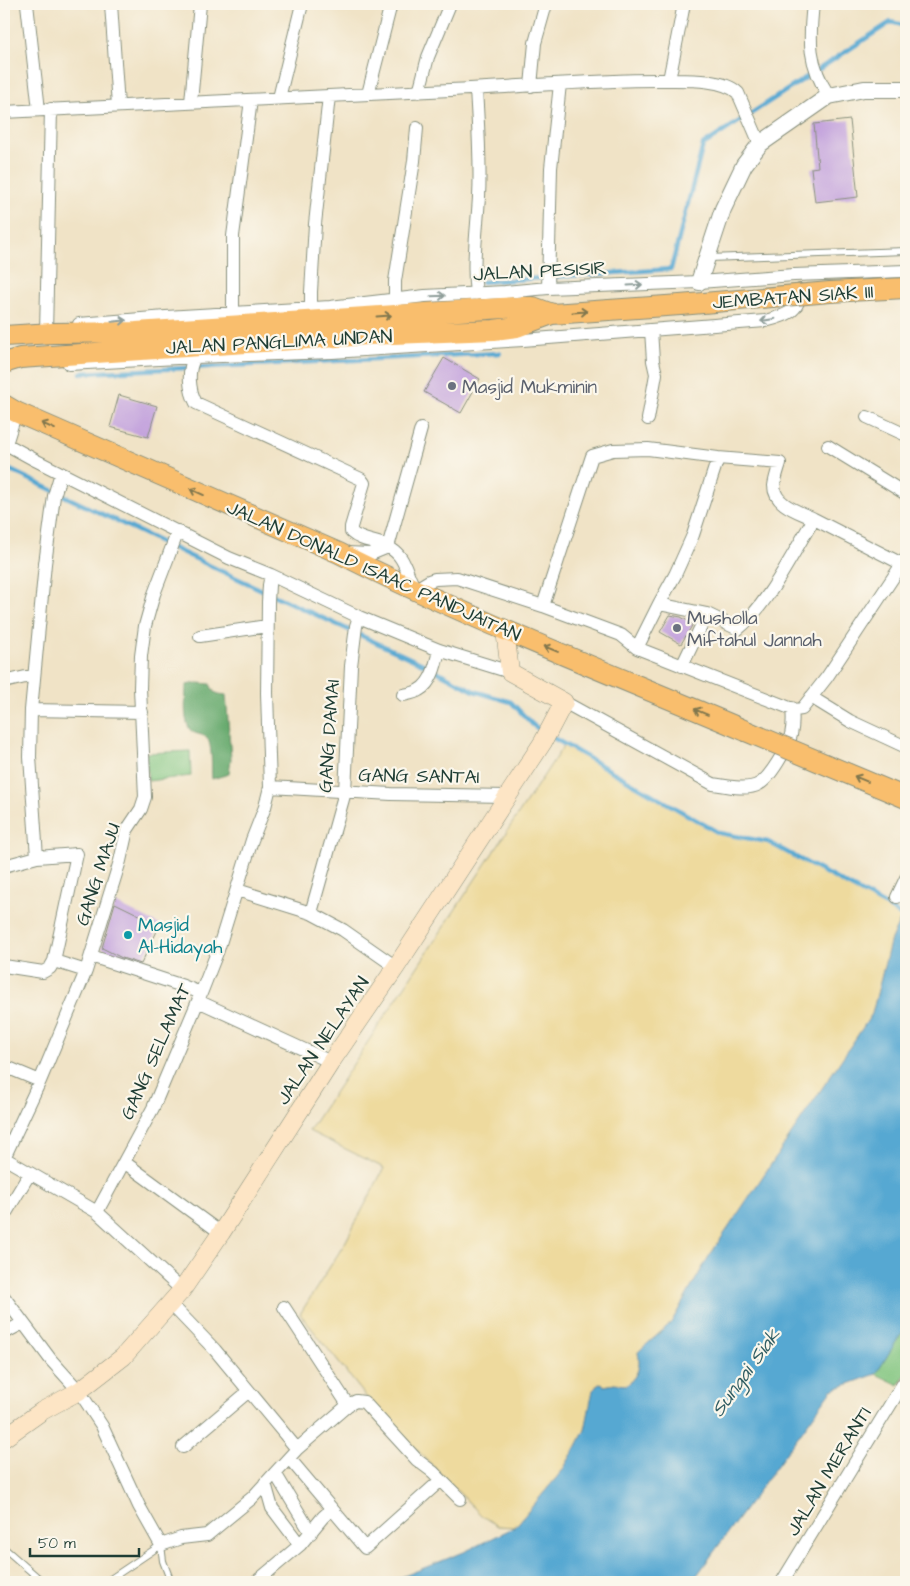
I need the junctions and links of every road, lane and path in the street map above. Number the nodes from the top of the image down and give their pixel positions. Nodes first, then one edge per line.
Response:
1 (26, 4) edge
2 (111, 4) edge
3 (200, 4) edge
4 (302, 4) edge
5 (391, 4) edge
6 (450, 4) edge
7 (546, 4) edge
8 (684, 4) edge
9 (813, 4) edge
10 (669, 80) junction
11 (560, 84) junction
12 (531, 86) junction
13 (476, 89) junction
14 (906, 89) edge
15 (419, 92) junction
16 (368, 94) junction
17 (329, 96) junction
18 (829, 96) junction
19 (279, 98) junction
20 (251, 100) junction
21 (190, 102) junction
22 (118, 106) junction
23 (45, 110) junction
24 (4, 112) edge
25 (417, 128) dead end
26 (757, 137) junction
27 (906, 142) edge
28 (906, 159) edge
29 (906, 251) edge
30 (708, 258) junction
31 (906, 271) edge
32 (794, 275) junction
33 (699, 282) junction
34 (475, 283) junction
35 (549, 284) junction
36 (906, 288) edge
37 (395, 291) junction
38 (311, 301) junction
39 (680, 305) joint
40 (233, 307) junction
41 (552, 314) junction
42 (270, 316) junction
43 (652, 330) junction
44 (56, 331) junction
45 (4, 336) edge
46 (137, 340) junction
47 (368, 342) junction
48 (333, 345) junction
49 (12, 360) edge
50 (193, 361) junction
51 (10, 409) edge
52 (867, 417) dead end
53 (648, 419) dead end
54 (422, 429) dead end
55 (906, 435) edge
56 (5, 445) edge
57 (828, 446) dead end
58 (718, 458) junction
59 (58, 484) junction
60 (906, 494) edge
61 (814, 519) junction
62 (173, 542) junction
63 (388, 547) junction
64 (339, 554) junction
65 (904, 561) edge
66 (270, 580) junction
67 (416, 589) junction
68 (659, 604) junction
69 (543, 606) junction
70 (707, 614) junction
71 (357, 622) junction
72 (267, 626) junction
73 (506, 630) junction
74 (200, 636) dead end
75 (637, 648) junction
76 (439, 650) junction
77 (682, 666) junction
78 (510, 672) junction
79 (34, 675) junction
80 (4, 682) edge
81 (403, 695) dead end
82 (811, 697) junction
83 (564, 702) junction
84 (792, 708) junction
85 (31, 710) junction
86 (142, 712) junction
87 (906, 747) edge
88 (270, 787) junction
89 (345, 792) junction
90 (507, 796) junction
91 (906, 798) edge
92 (37, 857) junction
93 (4, 866) edge
94 (906, 878) edge
95 (237, 890) junction
96 (897, 896) dead end
97 (311, 913) junction
98 (91, 956) junction
99 (54, 961) junction
100 (4, 966) edge
101 (396, 966) junction
102 (86, 971) junction
103 (200, 997) junction
104 (331, 1062) junction
105 (4, 1066) edge
106 (40, 1081) junction
107 (4, 1158) edge
108 (124, 1162) junction
109 (30, 1173) junction
110 (97, 1212) junction
111 (4, 1216) edge
112 (221, 1233) junction
113 (182, 1290) junction
114 (4, 1297) edge
115 (170, 1304) junction
116 (284, 1306) dead end
117 (22, 1323) junction
118 (4, 1333) edge
119 (906, 1379) edge
120 (79, 1391) junction
121 (249, 1391) junction
122 (348, 1405) junction
123 (4, 1438) edge
124 (183, 1447) dead end
125 (293, 1454) junction
126 (274, 1473) junction
127 (440, 1480) junction
128 (266, 1483) junction
129 (460, 1499) dead end
130 (332, 1509) junction
131 (311, 1533) junction
132 (161, 1545) junction
133 (300, 1545) junction
134 (4, 1548) edge
135 (43, 1582) edge
136 (106, 1582) edge
137 (171, 1582) edge
138 (256, 1582) edge
139 (782, 1582) edge

1 - 23 street
2 - 22 street
3 - 21 street
4 - 19 street
5 - 16 street
6 - 15 street
7 - 12 street
8 - 10 street
9 - 18 street
10 - 11 street
10 - 26 street
11 - 12 street
11 - 35 street
12 - 13 street
13 - 15 street
13 - 34 street
14 - 18 street
15 - 16 street
16 - 17 street
17 - 19 street
17 - 38 street
18 - 26 street
19 - 20 street
20 - 21 street
20 - 40 street
21 - 22 street
22 - 23 street
23 - 24 street
23 - 44 street
25 - 37 street
26 - 30 street
27 - 28 lane
29 - 30 lane
30 - 33 street
31 - 32 street, JALAN PESISIR
32 - 33 street, JALAN PESISIR
32 -> 43 street
35 -> 33 street, JALAN PESISIR
34 - 35 street, JALAN PESISIR
37 -> 34 street, JALAN PESISIR
36 - 39 main road, JEMBATAN SIAK III, bridge
37 - 38 street, JALAN PESISIR
38 - 42 street, JALAN PESISIR
41 -> 39 main road, JALAN PANGLIMA UNDAN
40 - 42 street, JALAN PESISIR
44 -> 40 street, JALAN PESISIR
42 -> 41 main road, JALAN PANGLIMA UNDAN
41 - 47 main road, JALAN PANGLIMA UNDAN
42 - 46 main road, JALAN PANGLIMA UNDAN
43 - 47 street
43 - 53 street
44 - 45 main road, JALAN PANGLIMA UNDAN
44 - 46 main road, JALAN PANGLIMA UNDAN
46 - 48 main road, JALAN PANGLIMA UNDAN
46 - 49 main road, JALAN PANGLIMA UNDAN
47 - 48 main road, JALAN PANGLIMA UNDAN
48 - 50 street
49 - 50 street
50 - 63 street
51 - 56 street
64 -> 51 main road, JALAN DONALD ISAAC PANDJAITAN
52 - 55 street
54 - 63 street
56 - 59 street
57 - 60 street
58 - 61 street
58 - 68 street
58 - 69 street
59 - 62 street
59 - 79 street
61 - 65 street
61 - 70 street
62 - 66 street
62 - 86 street, GANG MAJU
63 - 64 street
63 - 67 street
64 - 67 main road, JALAN DONALD ISAAC PANDJAITAN
65 - 82 street
66 - 71 street
66 - 72 street, GANG SELAMAT
67 - 69 street
67 - 73 main road, JALAN DONALD ISAAC PANDJAITAN
68 - 70 street
68 - 75 street
69 - 75 street
70 - 77 street
71 - 76 street
71 - 89 street, GANG DAMAI
72 - 74 street
72 - 88 street, GANG SELAMAT
73 - 78 main road
91 -> 73 main road, JALAN DONALD ISAAC PANDJAITAN, bridge
75 - 77 street
76 - 78 street
76 - 81 street
77 - 84 street
78 - 83 main road
79 - 80 street
79 - 85 street
82 - 84 street
82 - 87 street
83 - 84 street
83 - 90 main road, JALAN NELAYAN
85 - 86 street
85 - 92 street
86 - 98 street, GANG MAJU
88 - 89 street, GANG SANTAI
88 - 95 street, GANG SELAMAT
89 - 90 street, GANG SANTAI
89 - 97 street, GANG DAMAI
90 - 101 main road, JALAN NELAYAN
92 - 93 street
92 - 99 street
94 - 96 street
95 - 97 street
95 - 103 street, GANG SELAMAT
97 - 101 street
98 - 102 street, GANG MAJU
98 - 103 street
99 - 100 street
99 - 102 street
101 - 104 main road, JALAN NELAYAN
102 - 106 street, GANG MAJU
103 - 104 street
103 - 108 street, GANG SELAMAT
104 - 112 main road, JALAN NELAYAN
105 - 106 street
106 - 107 street, GANG MAJU
107 - 109 street
108 - 110 street, GANG SELAMAT
108 - 112 street
109 - 110 street
109 - 111 street
110 - 113 street
112 - 113 main road, JALAN NELAYAN
113 - 115 main road, JALAN NELAYAN
114 - 117 street
115 - 120 main road, JALAN NELAYAN
115 - 121 street
116 - 122 street
117 - 118 street
117 - 120 street
119 - 139 street, JALAN MERANTI
120 - 123 main road, JALAN NELAYAN
120 - 132 street
121 - 124 street
121 - 125 street
122 - 125 street
122 - 127 street
125 - 126 street
125 - 130 street
126 - 128 street
126 - 131 street
127 - 129 street
127 - 130 street
128 - 132 street
128 - 133 street
130 - 131 street
131 - 133 street
132 - 136 lane
132 - 137 lane
133 - 138 street
134 - 135 lane

